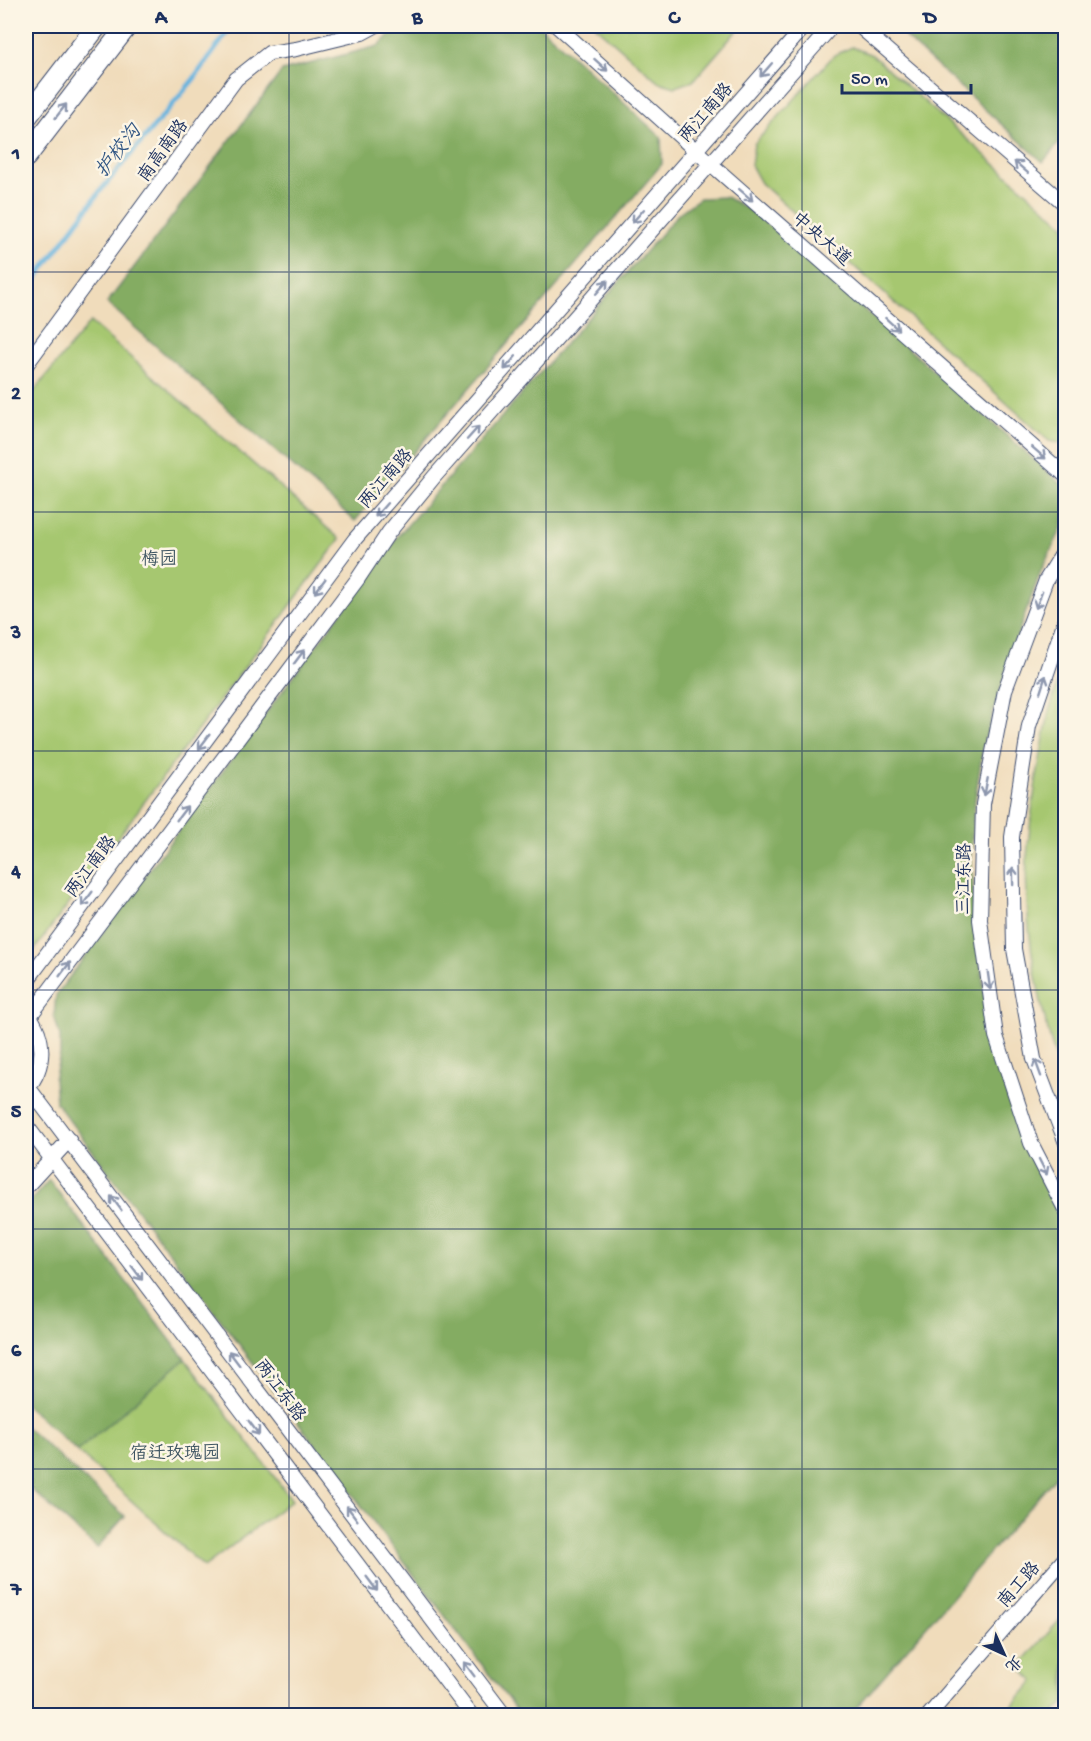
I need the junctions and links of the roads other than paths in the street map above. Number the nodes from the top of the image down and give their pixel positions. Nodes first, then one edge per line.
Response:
1 (97, 26) edge
2 (127, 26) edge
3 (375, 26) edge
4 (557, 26) edge
5 (805, 26) edge
6 (832, 26) edge
7 (859, 26) edge
8 (26, 118) edge
9 (695, 150) junction
10 (26, 157) edge
11 (711, 164) junction
12 (1065, 205) edge
13 (26, 365) edge
14 (1065, 476) edge
15 (1065, 548) edge
16 (1065, 618) edge
17 (26, 982) edge
18 (28, 1013) edge
19 (27, 1088) edge
20 (26, 1125) edge
21 (69, 1140) junction
22 (1065, 1143) edge
23 (51, 1159) junction
24 (26, 1187) edge
25 (1065, 1211) edge
26 (1065, 1557) edge
27 (472, 1716) edge
28 (505, 1716) edge
29 (928, 1716) edge

1 - 8 main road
10 -> 2 main road
3 - 13 street, 南高南路
4 -> 9 street, 中央大道
5 -> 9 street, 两江南路
6 - 11 street, 两江南路
12 -> 7 street
9 - 11 street, 中央大道
9 -> 17 street, 两江南路
11 -> 14 street, 中央大道
18 -> 11 street, 两江南路
15 -> 25 street, 三江东路
22 -> 16 street
18 - 19 street
19 - 21 street, 两江东路
20 - 23 street
21 - 23 street
28 -> 21 street, 两江东路
23 - 24 street
23 -> 27 street
26 - 29 street, 南工路

